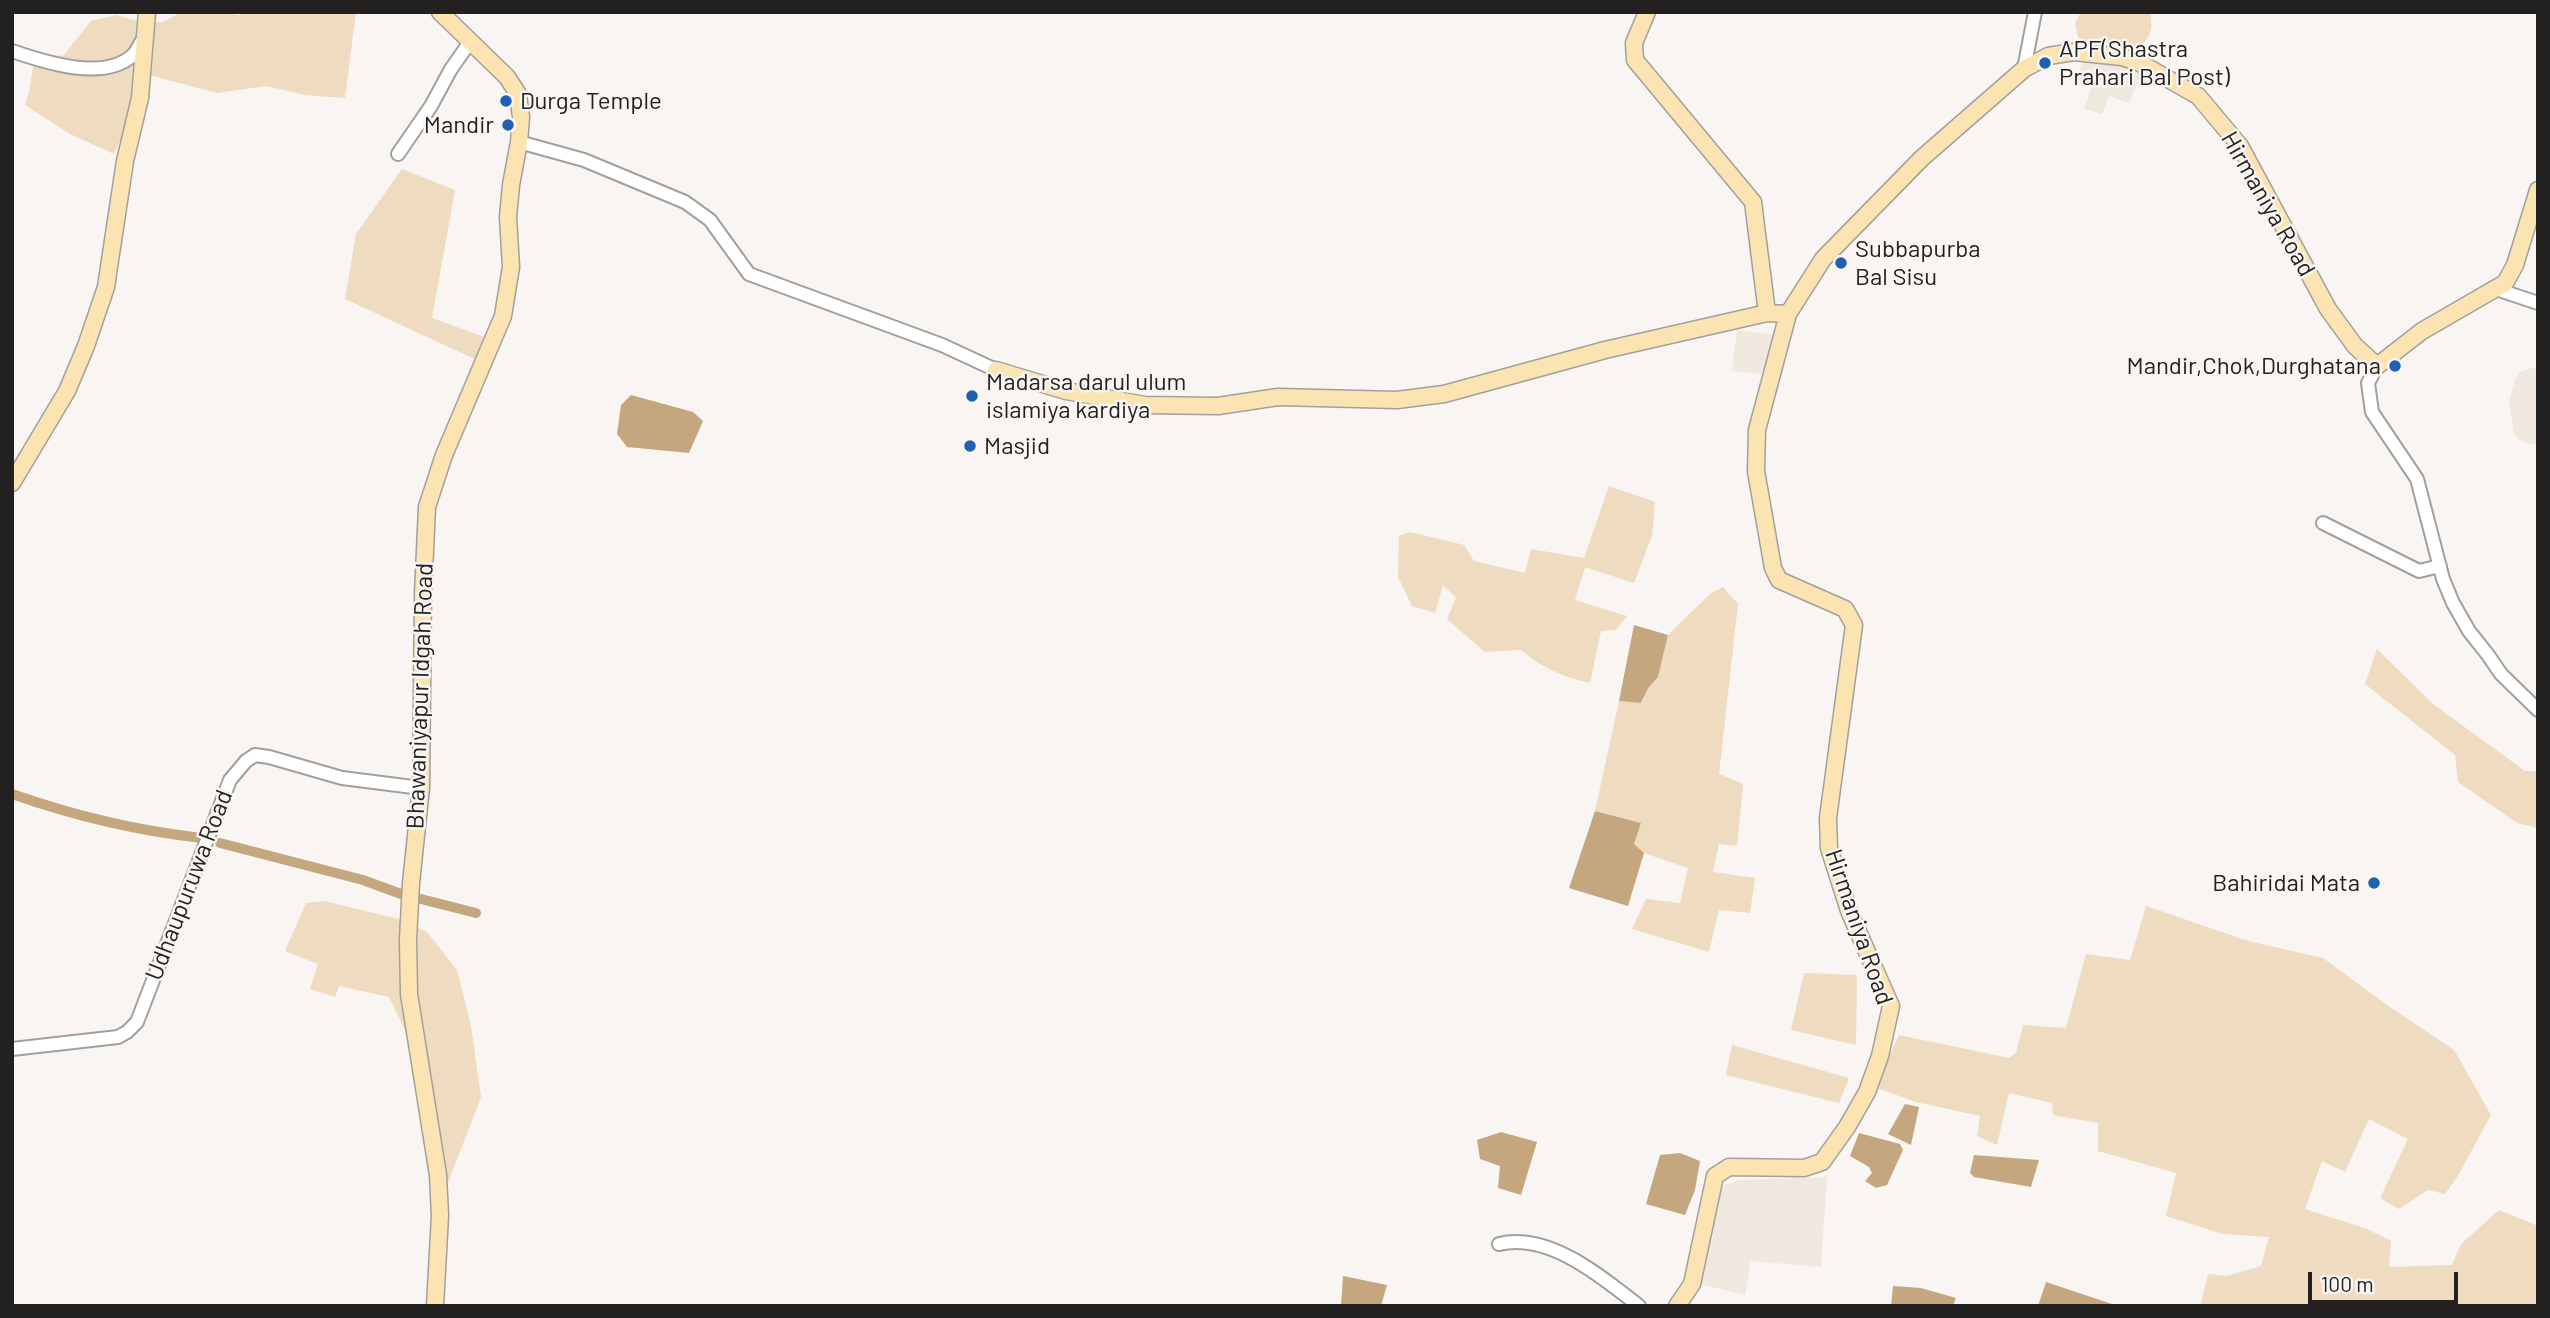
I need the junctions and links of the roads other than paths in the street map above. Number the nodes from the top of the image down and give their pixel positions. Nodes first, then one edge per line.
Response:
1 (147, 12) edge
2 (440, 12) edge
3 (1647, 12) edge
4 (2035, 12) edge
5 (146, 33) junction
6 (470, 42) junction
7 (12, 51) edge
8 (2024, 69) junction
9 (519, 142) junction
10 (398, 154) dead end
11 (2538, 190) edge
12 (2496, 289) junction
13 (2538, 303) edge
14 (1767, 313) junction
15 (1788, 314) junction
16 (2377, 366) junction
17 (996, 370) joint
18 (12, 483) edge
19 (2323, 523) dead end
20 (2440, 566) junction
21 (2538, 710) edge
22 (421, 788) junction
23 (12, 1049) edge
24 (1499, 1244) dead end
25 (435, 1306) edge
26 (1639, 1306) edge
27 (1677, 1306) edge

1 - 5 street
2 - 6 street, Bhawaniyapur Idgah Road
3 - 14 street
4 - 8 street
5 - 7 street
5 - 18 street
6 - 9 street, Bhawaniyapur Idgah Road
6 - 10 street
8 - 15 street, Hirmaniya Road
8 - 16 street, Hirmaniya Road
9 - 17 street
9 - 22 street, Bhawaniyapur Idgah Road
11 - 12 street
12 - 13 street
12 - 16 street
14 - 15 street
14 - 17 street
15 - 27 street, Hirmaniya Road
16 - 20 street
19 - 20 street
20 - 21 street
22 - 23 street, Udhaupuruwa Road
22 - 25 street, Bhawaniyapur Idgah Road
24 - 26 street

